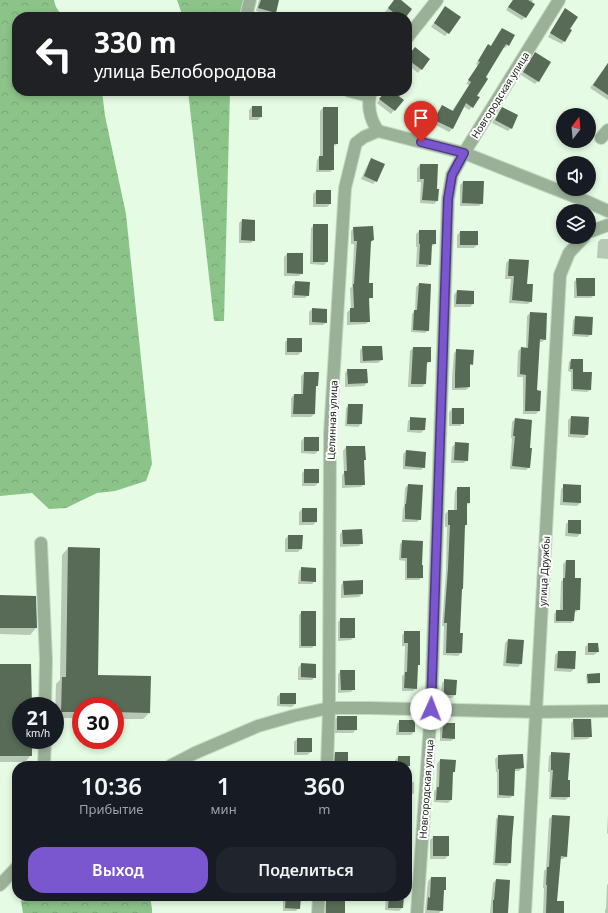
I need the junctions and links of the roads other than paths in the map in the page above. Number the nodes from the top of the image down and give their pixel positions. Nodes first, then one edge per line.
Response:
1 (250, 0) edge
2 (437, 0) edge
3 (559, 0) edge
4 (247, 12) edge
5 (412, 32) edge
6 (370, 96) edge
7 (378, 131) junction
8 (464, 153) junction
9 (608, 211) edge
10 (608, 225) edge
11 (596, 229) edge
12 (577, 244) edge
13 (41, 543) dead end
14 (45, 697) edge
15 (329, 708) junction
16 (431, 709) junction
17 (608, 711) edge
18 (536, 712) junction
19 (45, 749) edge
20 (44, 761) edge
21 (180, 761) edge
22 (327, 761) edge
23 (12, 872) edge
24 (0, 885) edge
25 (319, 901) edge
26 (318, 913) edge
27 (417, 913) edge
28 (525, 913) edge

1 - 4 street
2 - 5 street
3 - 8 street, Новгородская улица
6 - 7 street
7 - 8 street
7 - 15 street, Целинная улица
8 - 9 street
8 - 16 street, Новгородская улица
10 - 11 street
12 - 18 street, улица Дружбы
13 - 14 street
15 - 16 street
15 - 21 street
15 - 22 street, Целинная улица
16 - 18 street
16 - 27 street, Новгородская улица
17 - 18 street
18 - 28 street, улица Дружбы
19 - 20 street
23 - 24 street
25 - 26 street

